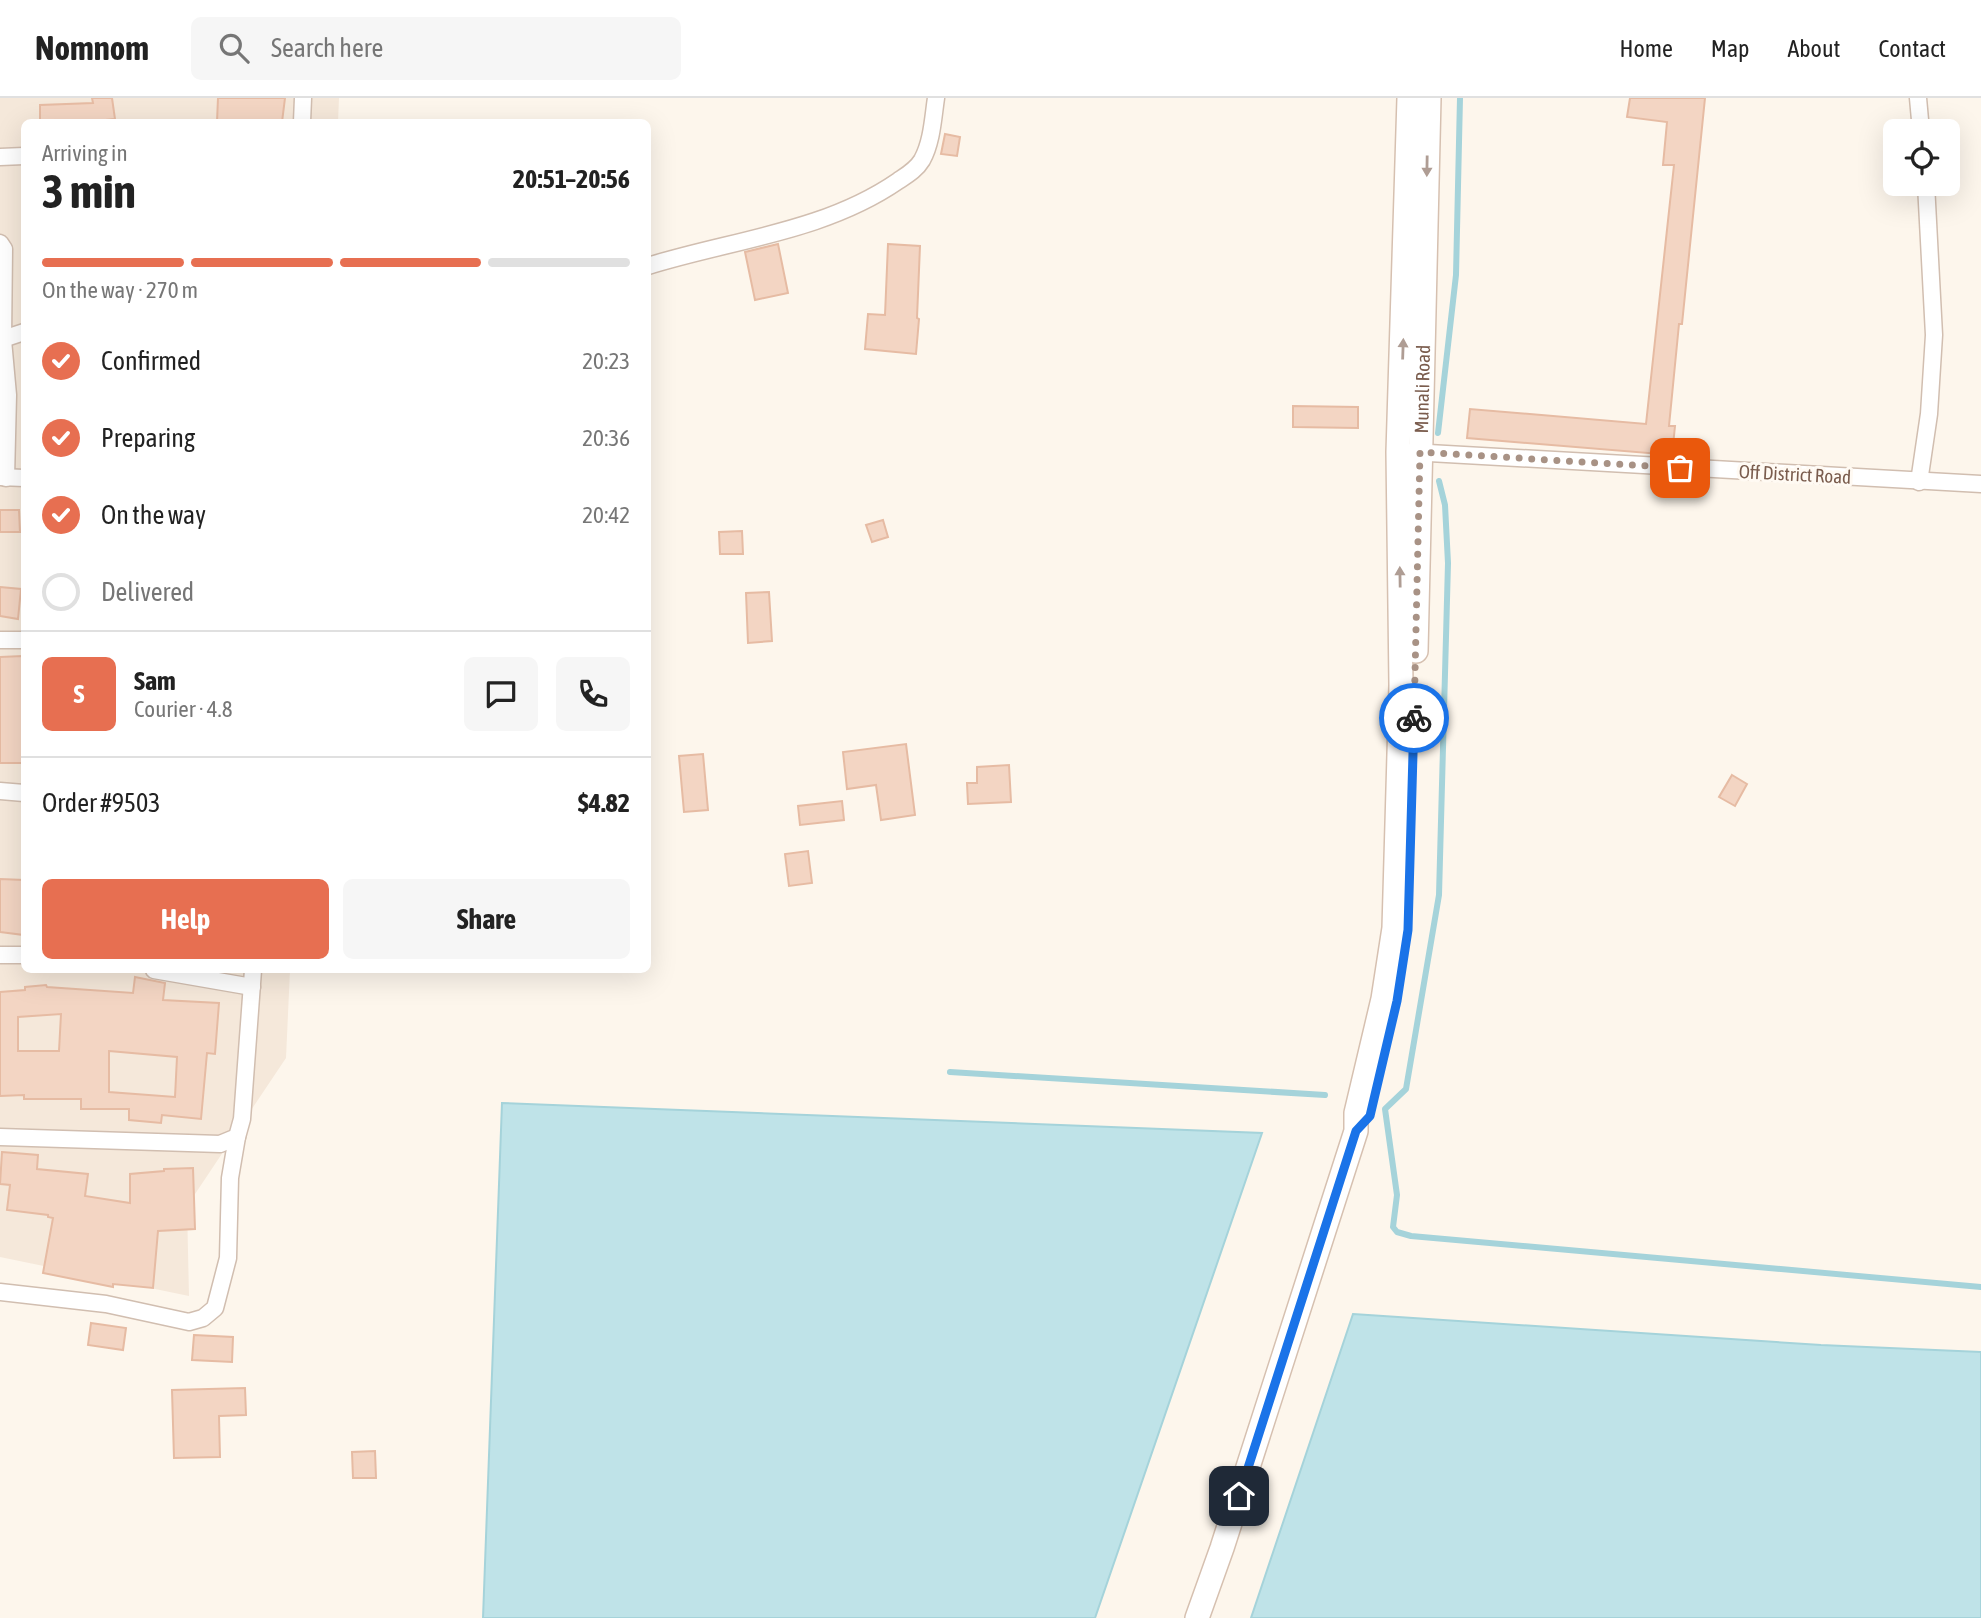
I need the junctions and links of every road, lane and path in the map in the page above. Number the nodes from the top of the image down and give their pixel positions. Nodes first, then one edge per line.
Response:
1 (303, 98) edge
2 (936, 98) edge
3 (1409, 98) edge
4 (1429, 98) edge
5 (1918, 98) edge
6 (302, 119) edge
7 (1920, 119) edge
8 (21, 156) edge
9 (0, 157) edge
10 (1927, 196) edge
11 (0, 243) edge
12 (651, 266) edge
13 (21, 333) edge
14 (2, 340) edge
15 (1409, 452) junction
16 (3, 478) edge
17 (21, 478) edge
18 (1919, 482) junction
19 (1981, 484) edge
20 (0, 640) edge
21 (21, 640) edge
22 (0, 791) edge
23 (21, 793) edge
24 (0, 955) edge
25 (21, 955) edge
26 (170, 973) edge
27 (253, 973) edge
28 (252, 988) junction
29 (0, 1137) edge
30 (237, 1137) junction
31 (0, 1292) edge
32 (1197, 1618) edge

1 - 6 street
2 - 12 street
15 -> 3 main road, Munali Road
4 -> 15 main road, Munali Road
5 - 7 street
8 - 9 street
10 - 18 street
11 - 14 street
13 - 14 street
14 - 16 street
15 - 18 street, Off District Road
15 - 32 main road, Munali Road
16 - 17 street
18 - 19 street, Off District Road
20 - 21 street
22 - 23 street
24 - 25 street
26 - 28 street
27 - 28 street
28 - 30 street
29 - 30 street
30 - 31 street

